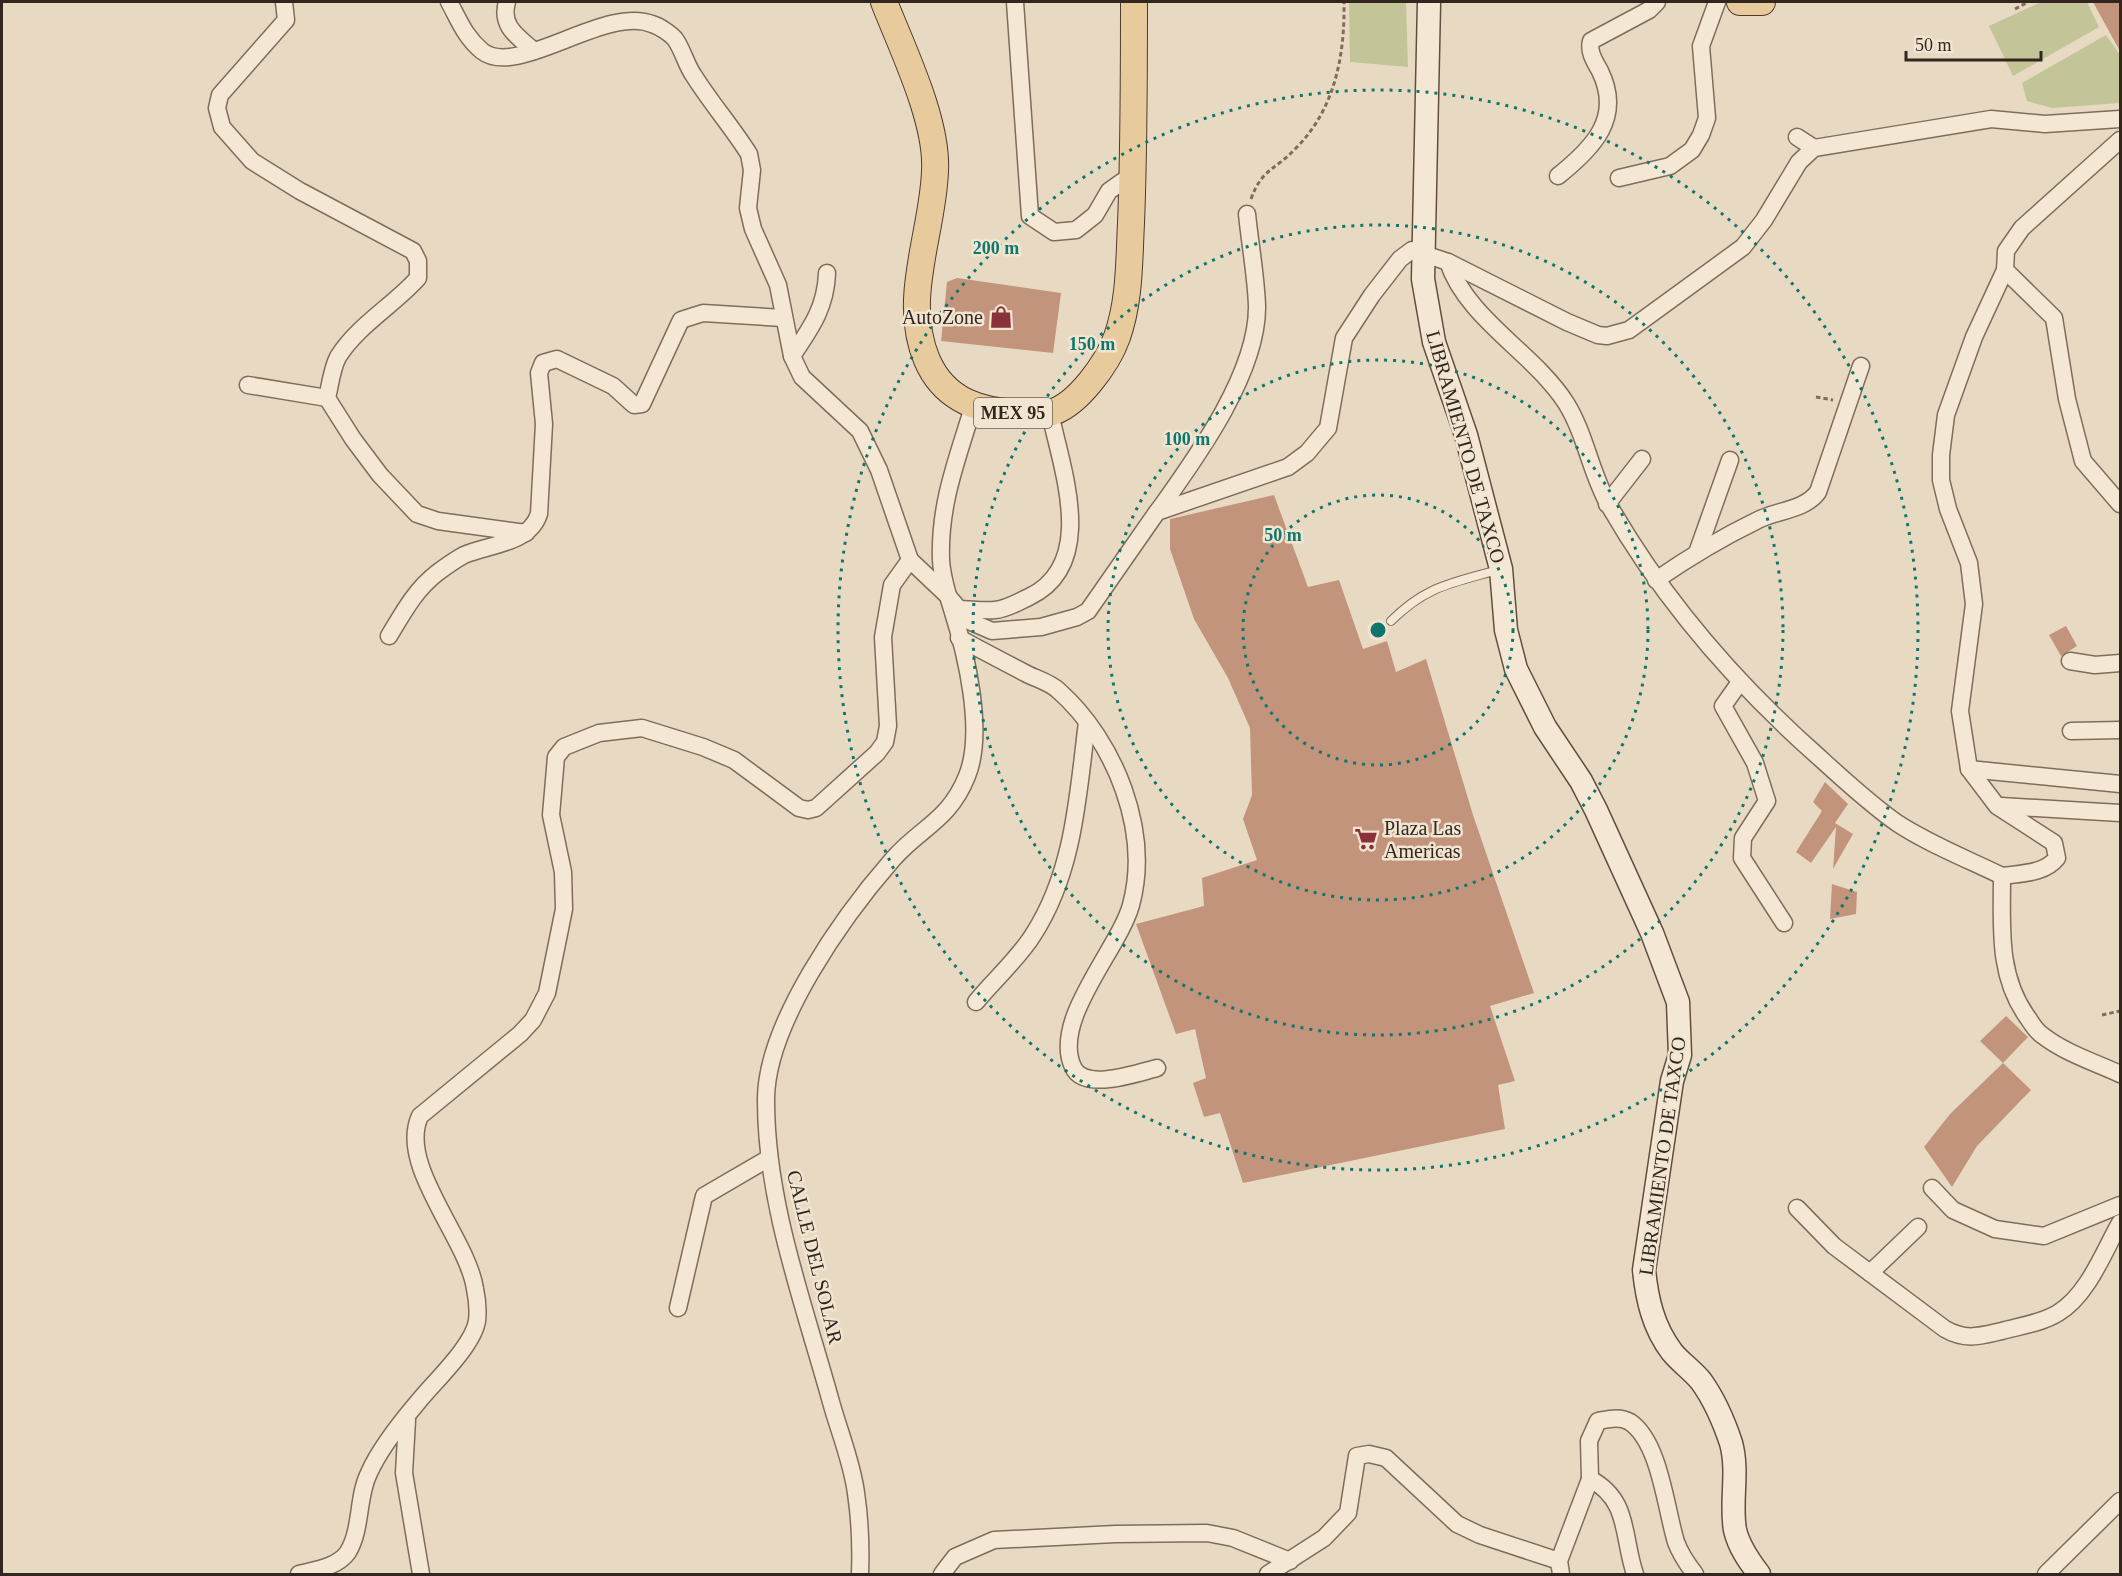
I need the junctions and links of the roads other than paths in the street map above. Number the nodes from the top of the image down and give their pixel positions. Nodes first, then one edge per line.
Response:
1 (284, 2) edge
2 (507, 2) edge
3 (884, 2) edge
4 (1015, 2) edge
5 (1134, 2) edge
6 (1429, 2) edge
7 (1657, 2) edge
8 (1717, 2) edge
9 (1740, 2) edge
10 (1762, 2) edge
11 (451, 3) edge
12 (534, 51) junction
13 (2121, 119) edge
14 (1797, 137) dead end
15 (2121, 140) edge
16 (1814, 148) junction
17 (1133, 174) junction
18 (1558, 176) dead end
19 (1619, 178) dead end
20 (1246, 214) road end
21 (1423, 252) junction
22 (1448, 262) junction
23 (2005, 270) junction
24 (827, 273) dead end
25 (783, 318) junction
26 (792, 356) junction
27 (1861, 366) dead end
28 (248, 385) dead end
29 (327, 398) junction
30 (973, 407) junction
31 (1050, 413) junction
32 (1642, 459) dead end
33 (1730, 460) dead end
34 (1607, 504) junction
35 (2121, 504) edge
36 (1157, 512) junction
37 (526, 533) junction
38 (1697, 553) junction
39 (910, 560) junction
40 (1501, 569) junction
41 (1656, 580) junction
42 (947, 595) junction
43 (958, 609) junction
44 (1391, 621) dead end
45 (389, 636) dead end
46 (958, 638) junction
47 (2070, 662) dead end
48 (2121, 663) edge
49 (1740, 682) junction
50 (1087, 722) junction
51 (2071, 730) dead end
52 (2121, 730) edge
53 (1970, 769) junction
54 (2121, 783) edge
55 (1997, 806) junction
56 (2121, 813) edge
57 (2002, 876) junction
58 (1784, 923) dead end
59 (976, 1002) dead end
60 (1157, 1068) dead end
61 (2121, 1074) edge
62 (769, 1158) junction
63 (1932, 1188) dead end
64 (2121, 1205) edge
65 (1797, 1208) dead end
66 (2121, 1223) edge
67 (1918, 1227) dead end
68 (1870, 1273) junction
69 (678, 1308) dead end
70 (407, 1416) junction
71 (1590, 1479) junction
72 (2121, 1501) edge
73 (1290, 1561) junction
74 (1560, 1568) edge
75 (299, 1575) edge
76 (421, 1575) edge
77 (860, 1575) edge
78 (942, 1575) edge
79 (1268, 1575) edge
80 (1635, 1575) edge
81 (1695, 1575) edge
82 (1759, 1575) edge
83 (2046, 1575) edge

1 - 29 street
2 - 12 street
3 - 30 main road, MEX 95
4 - 17 street
5 - 17 main road, MEX 95
6 - 21 main road, LIBRAMIENTO DE TAXCO
7 - 18 street
8 - 19 street
9 - 10 main road
11 - 12 street
12 - 25 street
13 - 16 street
14 - 16 street
15 - 23 street
16 - 22 street
17 - 31 main road, MEX 95
20 - 36 street
21 - 22 street
21 - 36 street
21 - 40 main road, LIBRAMIENTO DE TAXCO
22 - 34 street
23 - 35 street
23 - 53 street
24 - 26 street
25 - 26 street
25 - 37 street
26 - 39 street
27 - 38 street
28 - 29 street
29 - 37 street
30 - 31 main road, MEX 95
30 - 42 street, CALLE DEL SOLAR
31 - 43 street
32 - 34 street
33 - 38 street
34 - 41 street
36 - 43 street
37 - 45 street
38 - 41 street
39 - 42 street
39 - 70 street
40 - 44 lane
40 - 82 main road, LIBRAMIENTO DE TAXCO
41 - 49 street
42 - 43 street
42 - 46 street, CALLE DEL SOLAR
46 - 50 street
46 - 62 street, CALLE DEL SOLAR
47 - 48 street
49 - 57 street
49 - 58 street
50 - 59 street
50 - 60 street
51 - 52 street
53 - 54 street
53 - 55 street
55 - 56 street
55 - 57 street
57 - 61 street
62 - 69 street
62 - 77 street, CALLE DEL SOLAR
63 - 64 street
65 - 68 street
66 - 68 street
67 - 68 street
70 - 75 street
70 - 76 street
71 - 74 street
71 - 80 street
71 - 81 street
72 - 83 street
73 - 74 street
73 - 78 street
73 - 79 street

